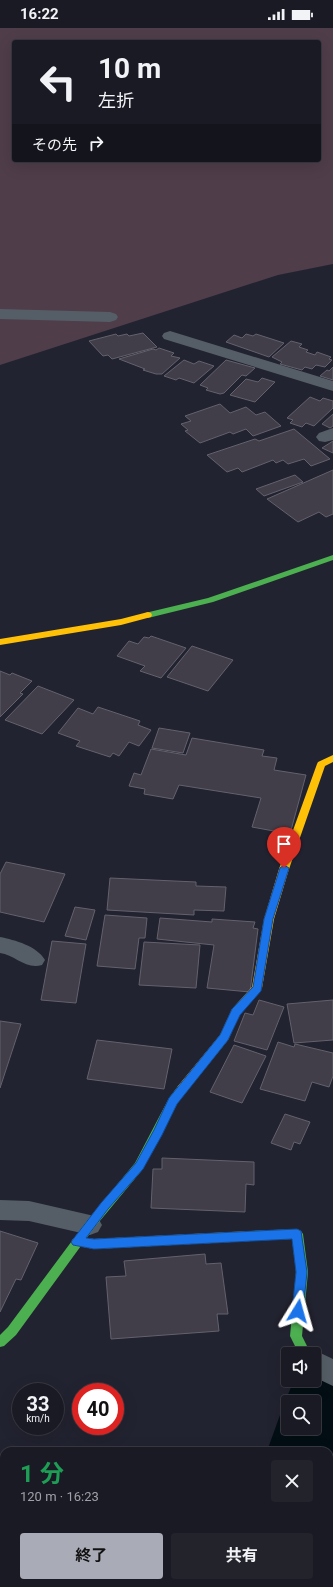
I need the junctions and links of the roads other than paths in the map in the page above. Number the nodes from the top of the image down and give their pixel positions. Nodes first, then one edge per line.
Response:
1 (0, 314) edge
2 (110, 317) dead end
3 (170, 336) dead end
4 (333, 386) edge
5 (333, 557) edge
6 (0, 642) edge
7 (333, 758) edge
8 (0, 945) edge
9 (34, 960) dead end
10 (0, 1210) edge
11 (83, 1233) junction
12 (0, 1342) edge
13 (305, 1347) edge

1 - 2 street
3 - 4 street
5 - 6 street
7 - 11 street
8 - 9 lane
10 - 11 lane
11 - 12 street
11 - 13 street

